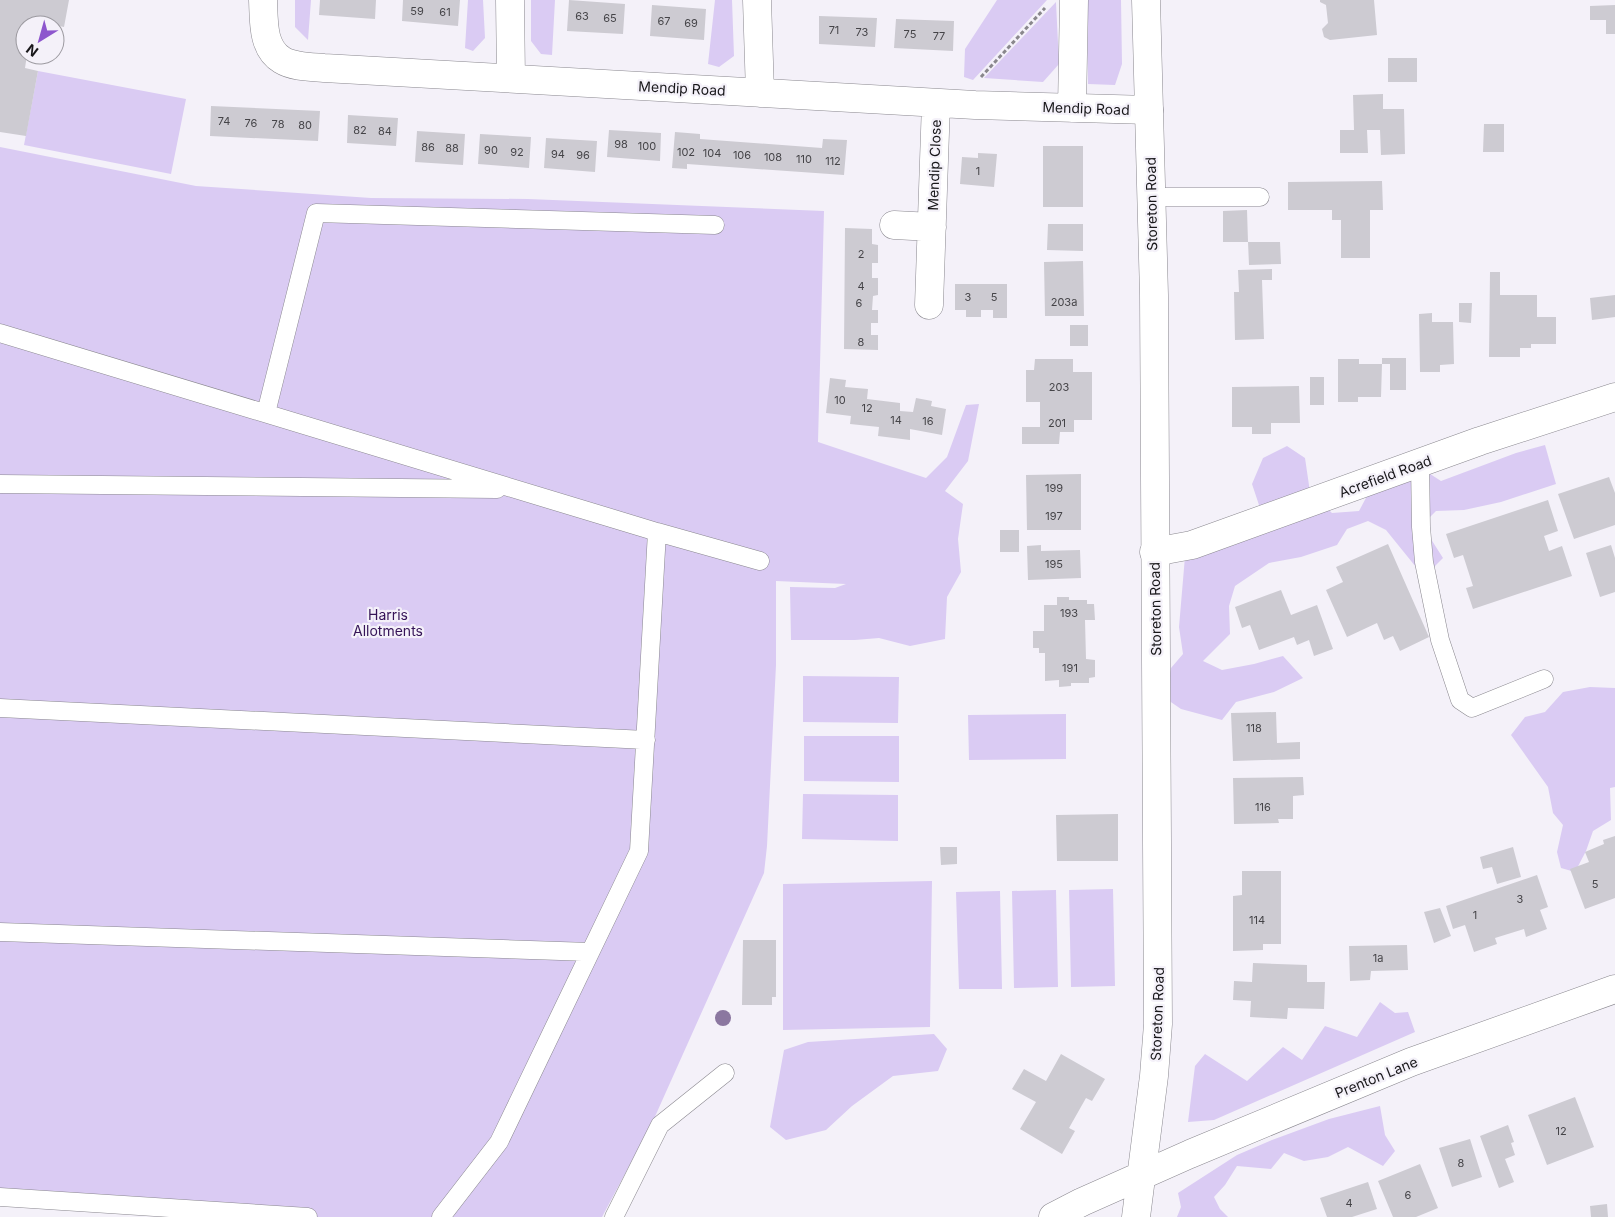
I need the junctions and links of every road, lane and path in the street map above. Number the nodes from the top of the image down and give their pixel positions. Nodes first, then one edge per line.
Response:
1 (263, 0) edge
2 (510, 0) edge
3 (757, 0) edge
4 (1074, 0) edge
5 (1146, 0) edge
6 (1046, 7) dead end
7 (512, 78) junction
8 (760, 93) junction
9 (946, 104) junction
10 (1072, 108) junction
11 (1149, 110) junction
12 (1151, 197) junction
13 (1260, 197) dead end
14 (715, 225) dead end
15 (894, 225) dead end
16 (932, 227) junction
17 (929, 305) dead end
18 (0, 333) edge
19 (1615, 397) edge
20 (266, 413) junction
21 (1420, 463) junction
22 (0, 484) edge
23 (517, 490) junction
24 (657, 532) junction
25 (1154, 552) junction
26 (760, 561) dead end
27 (1544, 679) dead end
28 (0, 708) edge
29 (646, 740) junction
30 (0, 932) edge
31 (590, 952) junction
32 (1615, 989) edge
33 (725, 1073) dead end
34 (1141, 1176) junction
35 (0, 1197) edge
36 (308, 1217) edge
37 (441, 1217) edge
38 (614, 1217) edge
39 (1053, 1217) edge
40 (1136, 1217) edge

1 - 7 street, Mendip Road
2 - 7 street
3 - 8 street
4 - 10 street
5 - 11 street, Storeton Road
6 - 9 path
7 - 8 street, Mendip Road
8 - 9 street, Mendip Road
9 - 10 street, Mendip Road
9 - 16 street, Mendip Close
10 - 11 street, Mendip Road
11 - 12 street, Storeton Road
12 - 13 lane
12 - 25 street, Storeton Road
14 - 20 lane
15 - 16 street, Mendip Close
16 - 17 street, Mendip Close
18 - 20 lane
19 - 21 street, Acrefield Road
20 - 23 lane
21 - 25 street, Acrefield Road
21 - 27 lane
22 - 23 lane
23 - 24 lane
24 - 26 lane
24 - 29 lane
25 - 34 street, Storeton Road
28 - 29 lane
29 - 31 lane
30 - 31 lane
31 - 37 lane
32 - 34 street, Prenton Lane
33 - 38 lane
34 - 39 street, Prenton Lane
34 - 40 street, Storeton Road
35 - 36 lane

